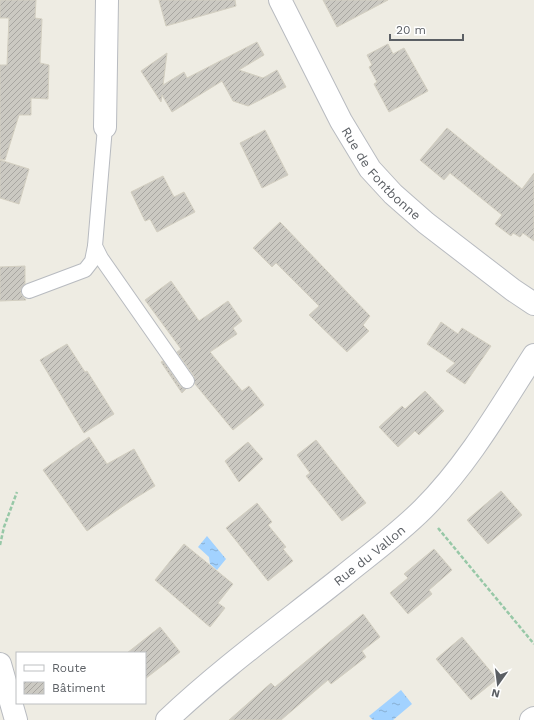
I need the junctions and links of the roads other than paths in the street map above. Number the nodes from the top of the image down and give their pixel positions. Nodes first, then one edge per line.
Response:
1 (107, 0) edge
2 (280, 0) edge
3 (105, 127) joint
4 (95, 246) junction
5 (29, 291) dead end
6 (534, 304) edge
7 (534, 355) edge
8 (187, 381) dead end
9 (0, 664) edge
10 (534, 718) edge
11 (16, 720) edge
12 (167, 720) edge
13 (531, 720) edge

1 - 3 street
2 - 6 street, Rue de Fontbonne
3 - 4 lane
4 - 5 lane
4 - 8 lane
7 - 12 street, Rue du Vallon
9 - 11 street
10 - 13 street

